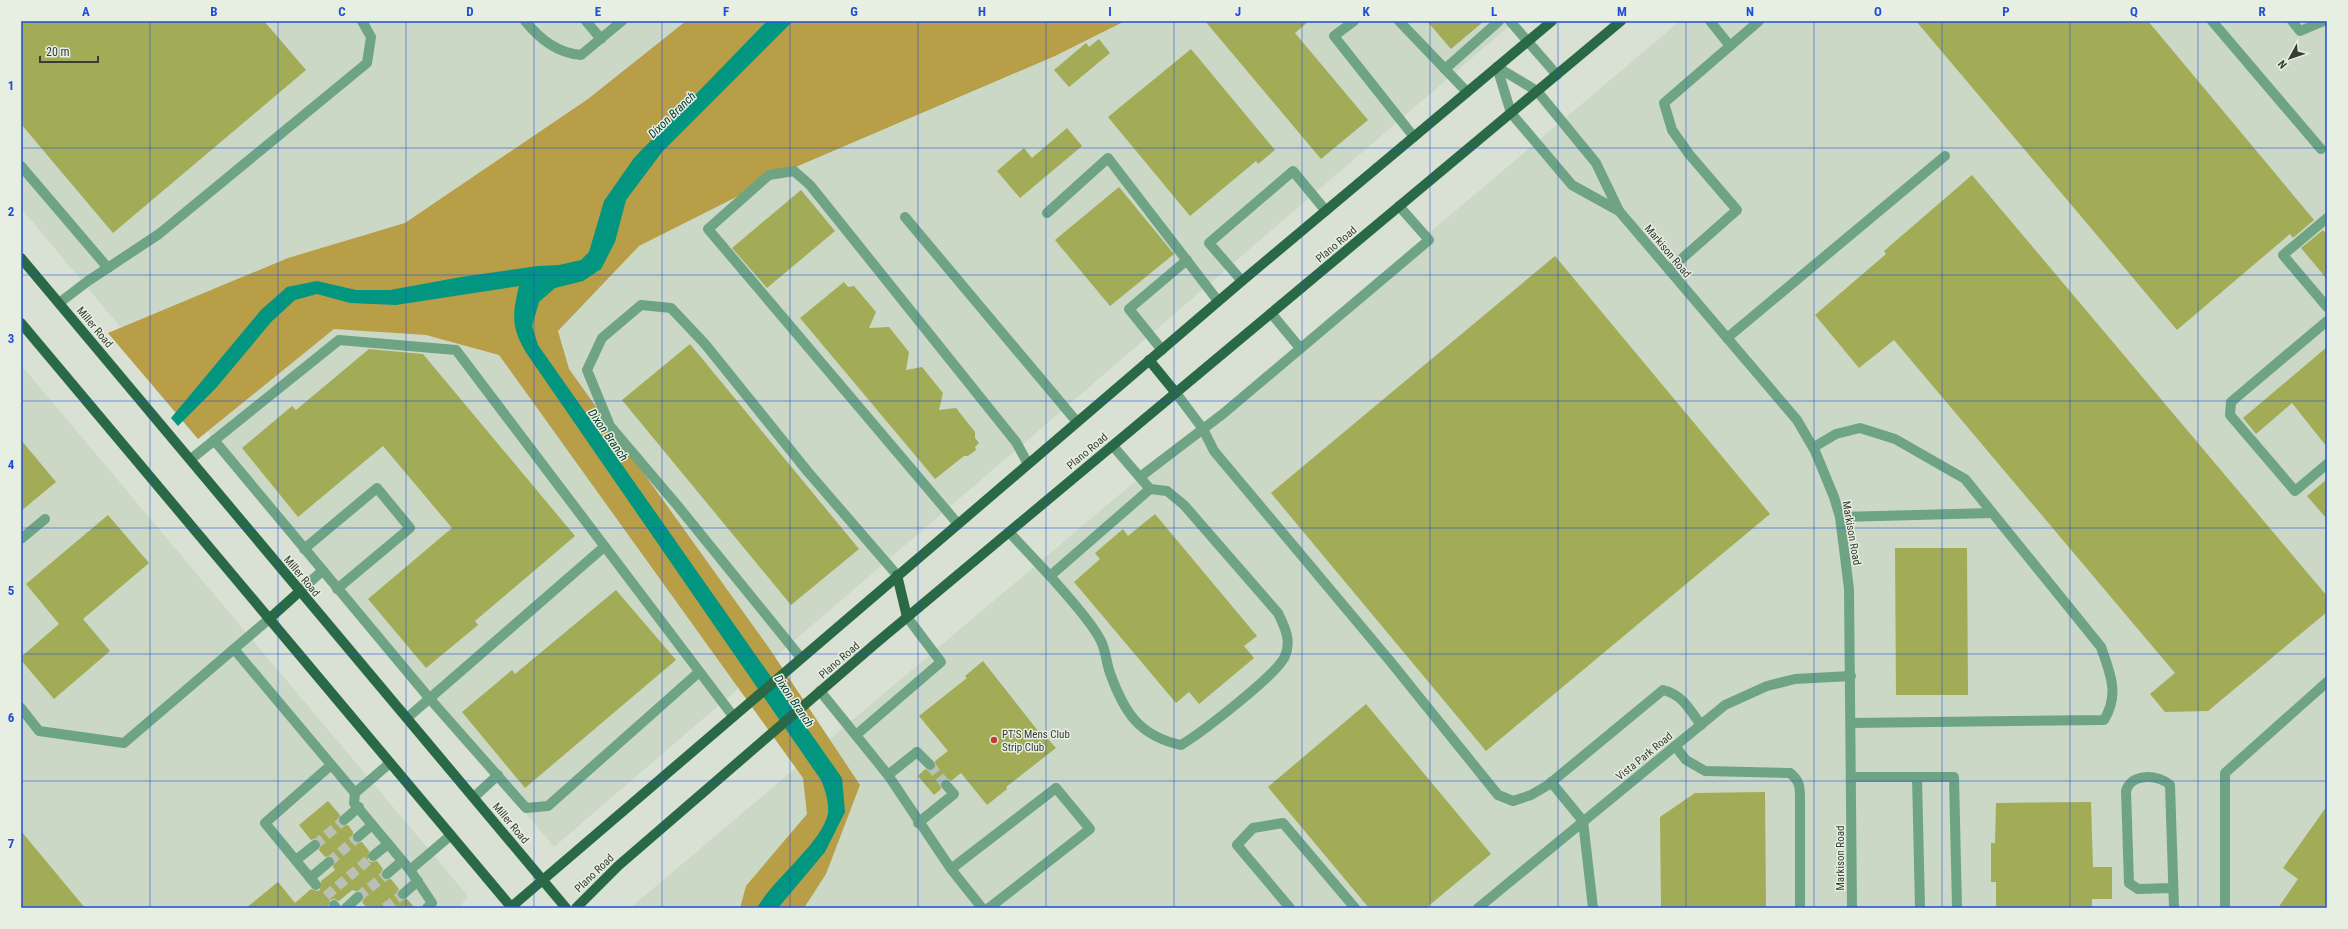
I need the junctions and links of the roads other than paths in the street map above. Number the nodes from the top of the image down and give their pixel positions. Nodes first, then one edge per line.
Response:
1 (362, 21) edge
2 (525, 21) edge
3 (586, 21) edge
4 (622, 21) edge
5 (1354, 21) edge
6 (1399, 21) edge
7 (1498, 21) edge
8 (1510, 21) edge
9 (1552, 21) edge
10 (1621, 21) edge
11 (1710, 21) edge
12 (1759, 21) edge
13 (2212, 21) edge
14 (2292, 21) edge
15 (2324, 21) edge
16 (601, 39) junction
17 (1528, 41) junction
18 (1730, 46) junction
19 (1497, 67) junction
20 (1445, 69) junction
21 (1557, 75) junction
22 (1537, 91) junction
23 (1467, 92) junction
24 (1511, 113) junction
25 (1414, 137) junction
26 (2321, 149) dead end
27 (1944, 156) dead end
28 (21, 166) edge
29 (1399, 206) junction
30 (1326, 212) junction
31 (1619, 212) junction
32 (1047, 213) dead end
33 (905, 217) dead end
34 (2327, 218) edge
35 (21, 258) edge
36 (1186, 260) junction
37 (108, 268) junction
38 (1669, 270) junction
39 (1242, 281) junction
40 (1218, 301) junction
41 (60, 303) junction
42 (2327, 307) edge
43 (1271, 313) junction
44 (2327, 321) edge
45 (21, 323) edge
46 (1727, 338) junction
47 (1300, 348) junction
48 (1162, 350) junction
49 (1149, 360) junction
50 (1176, 393) junction
51 (1077, 422) junction
52 (1203, 429) junction
53 (214, 440) junction
54 (1112, 446) junction
55 (1814, 447) junction
56 (191, 459) junction
57 (1028, 464) junction
58 (2327, 464) edge
59 (1140, 477) junction
60 (1150, 489) junction
61 (1992, 513) junction
62 (1840, 517) junction
63 (45, 519) dead end
64 (958, 524) junction
65 (1009, 532) junction
66 (21, 539) edge
67 (604, 547) junction
68 (304, 549) junction
69 (322, 571) junction
70 (897, 575) junction
71 (1050, 576) junction
72 (337, 589) junction
73 (299, 592) junction
74 (907, 617) junction
75 (269, 619) junction
76 (234, 649) junction
77 (801, 658) junction
78 (698, 673) junction
79 (1851, 676) junction
80 (2327, 682) edge
81 (820, 692) junction
82 (430, 699) junction
83 (21, 708) edge
84 (733, 716) junction
85 (407, 718) junction
86 (1851, 723) junction
87 (1701, 724) junction
88 (856, 735) junction
89 (1674, 746) junction
90 (390, 763) junction
91 (331, 765) junction
92 (930, 765) tunnel mouth
93 (498, 775) junction
94 (888, 775) junction
95 (1851, 777) junction
96 (1916, 777) junction
97 (1551, 782) junction
98 (946, 785) tunnel mouth
99 (355, 793) junction
100 (474, 797) junction
101 (359, 807) junction
102 (344, 820) tunnel mouth
103 (1583, 821) junction
104 (918, 823) junction
105 (372, 825) junction
106 (450, 835) junction
107 (358, 837) tunnel mouth
108 (315, 844) tunnel mouth
109 (388, 844) junction
110 (373, 856) tunnel mouth
111 (296, 860) junction
112 (402, 861) junction
113 (329, 862) tunnel mouth
114 (951, 869) junction
115 (410, 870) junction
116 (387, 874) tunnel mouth
117 (542, 879) junction
118 (418, 881) junction
119 (2172, 888) junction
120 (403, 894) tunnel mouth
121 (358, 897) tunnel mouth
122 (346, 908) edge
123 (427, 908) edge
124 (511, 908) edge
125 (566, 908) edge
126 (576, 908) edge
127 (982, 908) edge
128 (989, 908) edge
129 (1290, 908) edge
130 (1355, 908) edge
131 (1478, 908) edge
132 (1593, 908) edge
133 (1800, 908) edge
134 (1852, 908) edge
135 (1920, 908) edge
136 (1957, 908) edge
137 (2174, 908) edge
138 (2225, 908) edge

1 - 37 street
2 - 16 street
3 - 16 street
4 - 16 street
5 - 25 street
6 - 20 street
7 - 20 street
8 - 17 street
9 - 17 main road
10 - 21 main road, Plano Road
11 - 18 street
12 - 18 street
13 - 26 street
14 - 15 street
17 - 19 main road
17 - 21 street
18 - 38 street
19 - 22 street, Markison Road
19 - 23 main road
19 - 24 street, Markison Road
20 - 23 street
21 - 22 main road, Plano Road
22 - 24 main road, Plano Road
22 - 31 street, Markison Road
23 - 25 main road
24 - 29 main road, Plano Road
24 - 31 street, Markison Road
25 - 30 main road
27 - 46 street
28 - 37 street
29 - 43 main road, Plano Road
29 - 47 street
30 - 39 main road
30 - 39 street
31 - 38 street, Markison Road
32 - 36 street
33 - 51 street
34 - 42 street
35 - 41 main road, Miller Road
36 - 40 street
36 - 48 street
37 - 41 street
38 - 46 street, Markison Road
39 - 40 main road
40 - 48 main road
41 - 56 main road, Miller Road
43 - 47 street
43 - 50 main road, Plano Road
44 - 58 street
45 - 75 main road
46 - 55 street, Markison Road
47 - 52 street
48 - 49 main road
49 - 50 main road
49 - 51 main road
50 - 52 street
50 - 54 main road, Plano Road
51 - 57 main road
52 - 59 street
52 - 97 street
53 - 56 street
53 - 67 street
53 - 68 street
54 - 59 street
54 - 65 main road, Plano Road
55 - 61 street
55 - 62 street, Markison Road
56 - 73 main road, Miller Road
57 - 64 main road
57 - 64 street
59 - 60 street
60 - 71 street
60 - 71 street
61 - 62 street
61 - 86 street
62 - 79 street, Markison Road
63 - 66 street
64 - 70 main road
65 - 71 street
65 - 74 main road, Plano Road
67 - 78 street
67 - 82 street
68 - 69 street
68 - 72 street
69 - 72 street
69 - 73 street
70 - 74 main road
70 - 77 main road
70 - 77 street
72 - 82 street
73 - 75 main road
73 - 85 main road, Miller Road
74 - 81 main road, Plano Road
74 - 88 street
75 - 76 street
75 - 90 main road
76 - 83 street
76 - 91 street
77 - 84 main road
78 - 84 street
78 - 93 street
79 - 86 street, Markison Road
79 - 87 street, Vista Park Road
80 - 138 street
81 - 88 street
81 - 126 main road, Plano Road
82 - 85 street
82 - 93 street
84 - 117 main road
85 - 100 main road, Miller Road
86 - 95 street, Markison Road
87 - 89 street, Vista Park Road
87 - 97 street
88 - 94 street
89 - 103 street, Vista Park Road
89 - 133 street
90 - 99 street
90 - 106 main road
91 - 99 street
91 - 111 street
92 - 94 street
93 - 100 street
94 - 104 street
95 - 96 street
95 - 134 street, Markison Road
96 - 135 street
96 - 136 street
97 - 103 street
98 - 104 street
99 - 101 street
100 - 117 main road, Miller Road
101 - 102 street
101 - 105 street
103 - 131 street, Vista Park Road
103 - 132 street
104 - 114 street
105 - 107 street
105 - 109 street
106 - 115 street
106 - 124 main road
108 - 111 street
109 - 110 street
109 - 112 street
111 - 113 street
112 - 115 street
112 - 116 street
114 - 127 street
114 - 128 street
115 - 118 street
117 - 124 main road
117 - 125 main road, Miller Road
118 - 120 street
118 - 123 street
119 - 119 street
119 - 137 street
121 - 122 street
129 - 130 street

